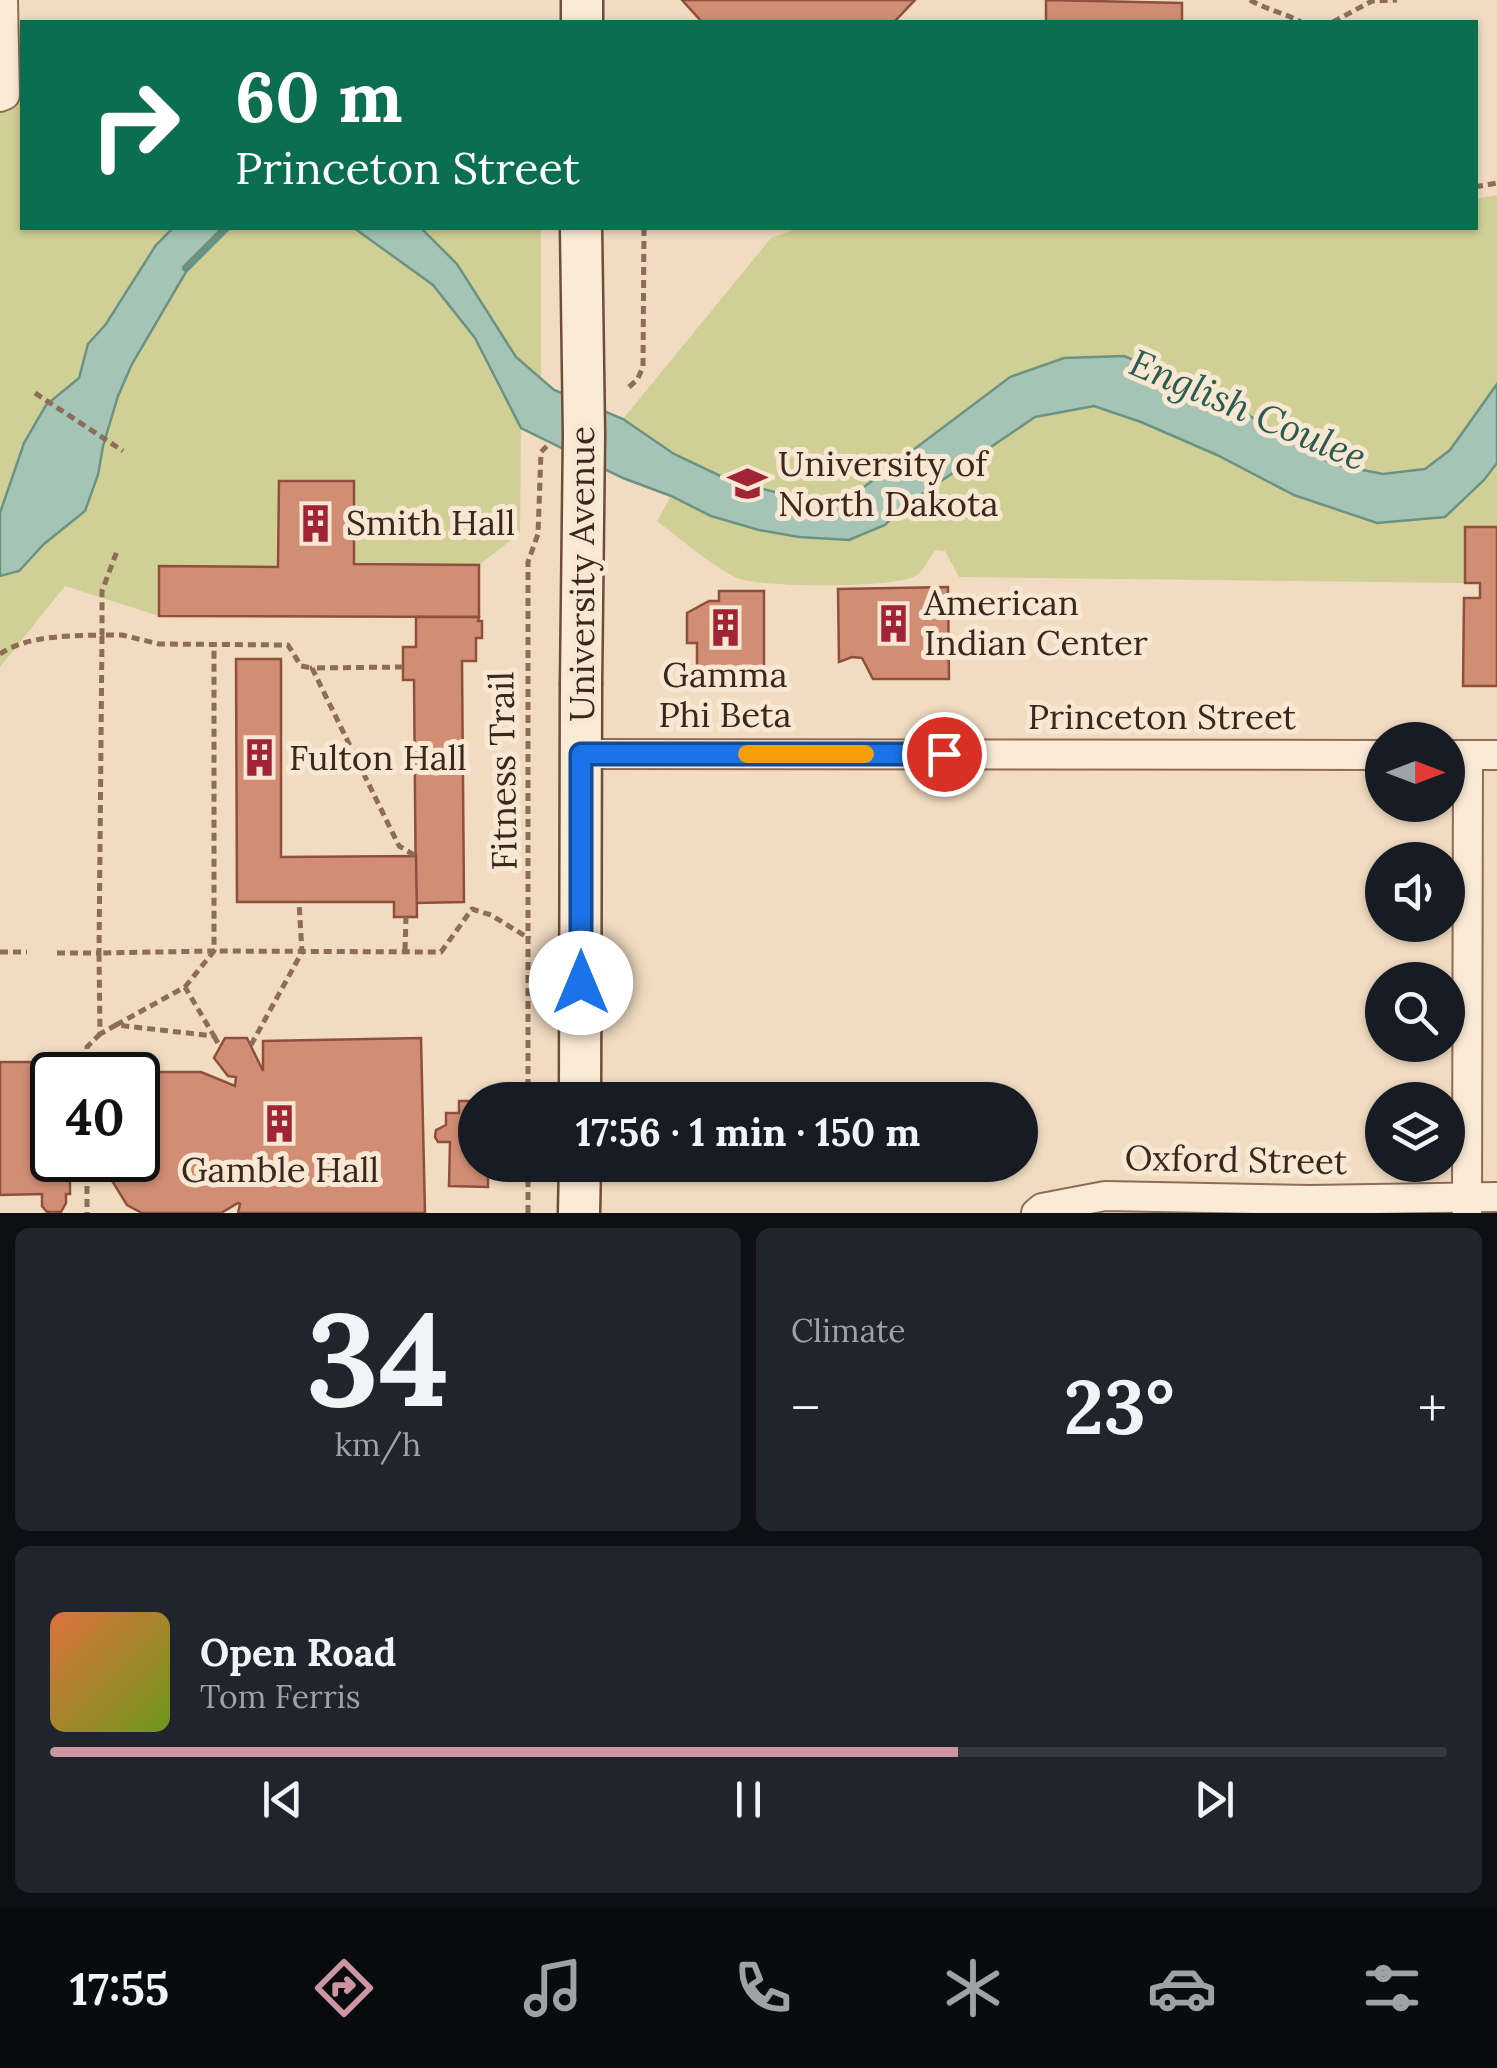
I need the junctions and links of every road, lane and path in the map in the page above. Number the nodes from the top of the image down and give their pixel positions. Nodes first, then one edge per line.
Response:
1 (3, 0) edge
2 (1250, 0) edge
3 (1397, 0) edge
4 (1297, 20) edge
5 (1337, 20) edge
6 (2, 96) edge
7 (581, 230) edge
8 (644, 230) edge
9 (630, 387) dead end
10 (35, 392) dead end
11 (547, 446) dead end
12 (123, 451) dead end
13 (117, 551) dead end
14 (102, 635) junction
15 (214, 645) junction
16 (0, 654) edge
17 (403, 667) dead end
18 (312, 668) junction
19 (581, 754) junction
20 (1365, 755) edge
21 (1465, 755) edge
22 (1497, 755) edge
23 (1459, 822) edge
24 (416, 856) dead end
25 (299, 902) dead end
26 (406, 916) dead end
27 (530, 938) junction
28 (405, 950) junction
29 (0, 952) edge
30 (27, 952) dead end
31 (214, 952) junction
32 (302, 952) junction
33 (57, 953) dead end
34 (99, 953) junction
35 (185, 987) junction
36 (116, 1025) junction
37 (100, 1034) junction
38 (214, 1036) junction
39 (251, 1045) dead end
40 (220, 1047) dead end
41 (87, 1052) edge
42 (528, 1082) edge
43 (580, 1082) edge
44 (87, 1182) edge
45 (528, 1182) edge
46 (580, 1182) edge
47 (1497, 1197) edge
48 (1467, 1205) edge
49 (87, 1213) edge
50 (528, 1213) edge
51 (579, 1213) edge
52 (1036, 1213) edge

1 - 6 street
2 - 4 path
3 - 5 path
7 - 19 street, University Avenue, bridge
8 - 9 path
10 - 12 path
11 - 27 path, Fitness Trail
13 - 14 path
14 - 15 path
14 - 16 path
14 - 34 path
15 - 18 path
15 - 31 path
17 - 18 path
18 - 24 path
19 - 20 street, Princeton Street
19 - 43 street, University Avenue
21 - 22 street
23 - 48 street
25 - 32 path
26 - 28 path
27 - 28 path
27 - 42 path, Fitness Trail
28 - 32 path
29 - 30 path
31 - 32 path
31 - 34 path
31 - 35 path
32 - 39 path
33 - 34 path
34 - 37 path
35 - 36 path
35 - 38 path
36 - 37 path
36 - 38 path
37 - 41 path
38 - 40 path
44 - 49 path
45 - 50 path
46 - 51 street
47 - 48 street, Oxford Street
48 - 52 street, Oxford Street

